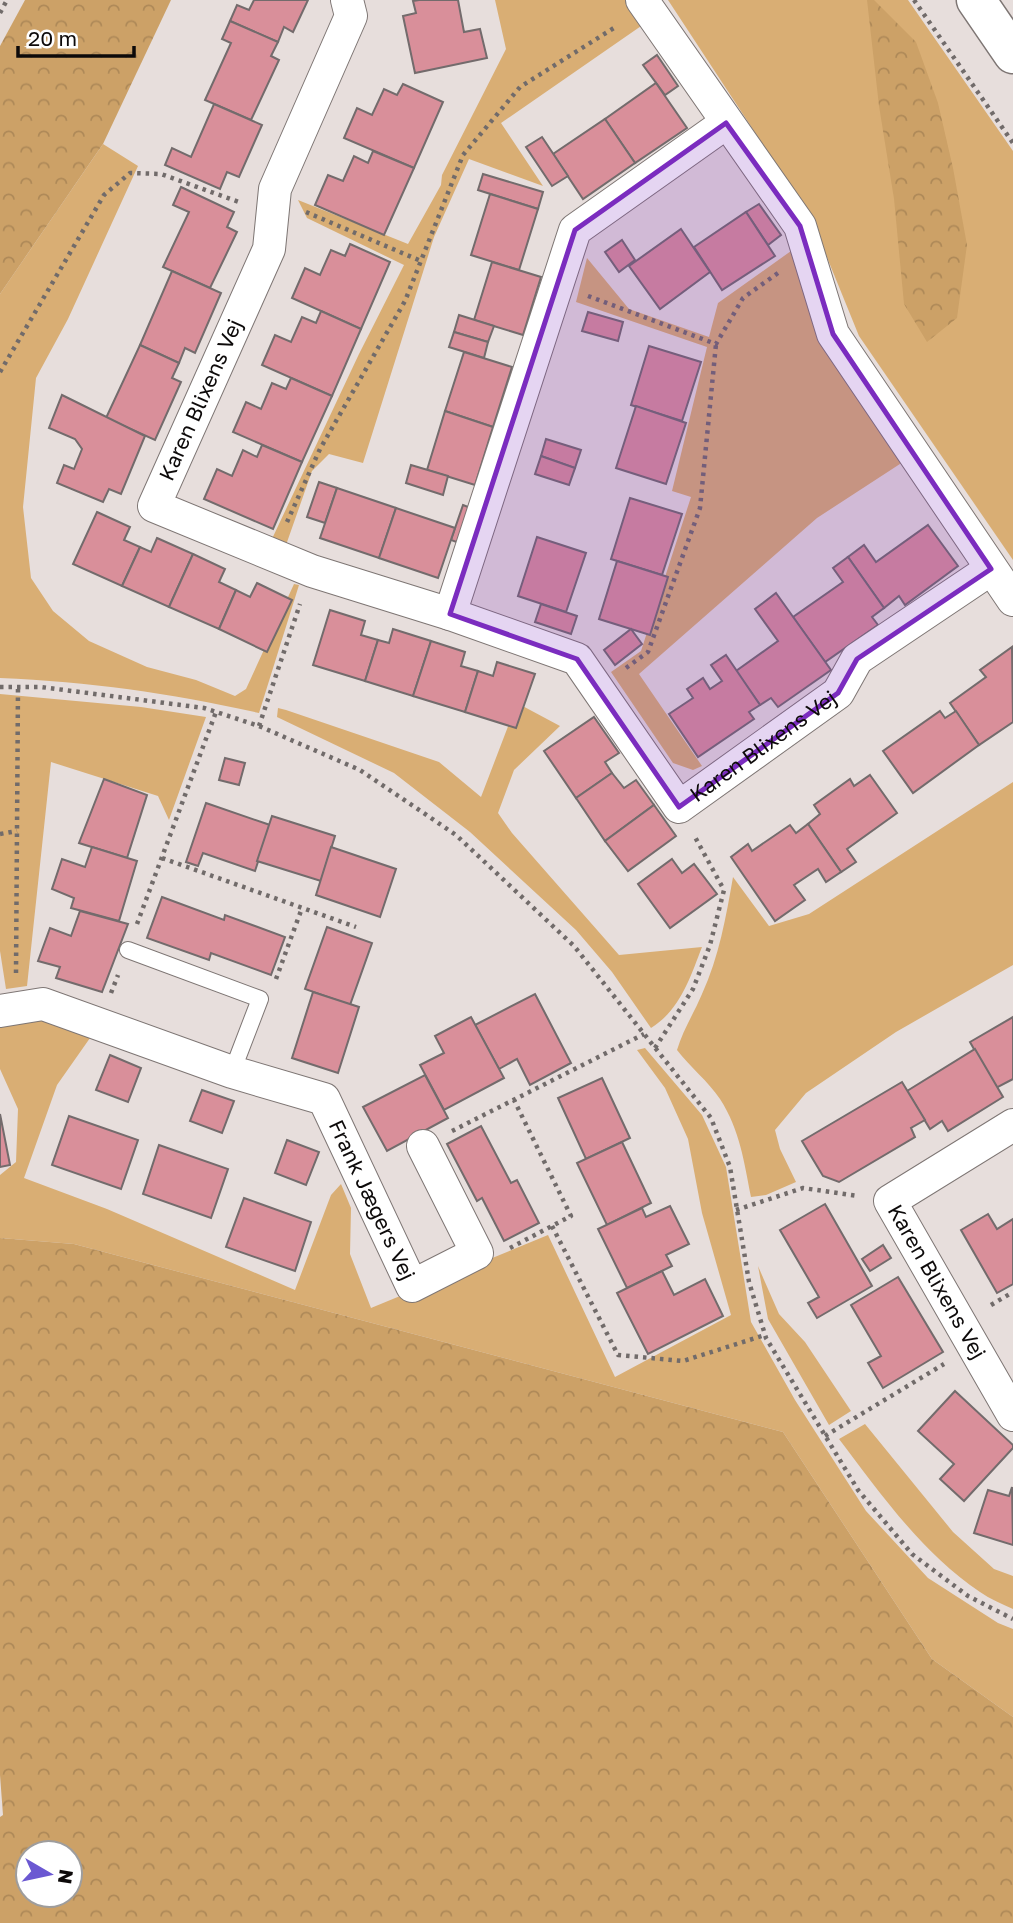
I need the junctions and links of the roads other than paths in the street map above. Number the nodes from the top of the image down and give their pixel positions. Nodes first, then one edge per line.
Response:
1 (347, 0) edge
2 (976, 0) edge
3 (644, 4) edge
4 (1013, 54) edge
5 (726, 123) junction
6 (991, 569) junction
7 (1013, 600) edge
8 (450, 614) junction
9 (128, 950) road end
10 (8, 1010) edge
11 (232, 1072) junction
12 (1013, 1125) edge
13 (422, 1146) road end
14 (1013, 1415) edge

1 - 8 street, Karen Blixens Vej
2 - 4 street
3 - 5 street
5 - 6 street
5 - 8 street
6 - 7 street
6 - 8 street, Karen Blixens Vej
9 - 11 lane
10 - 11 street, Frank Jægers Vej
11 - 13 street, Frank Jægers Vej
12 - 14 street, Karen Blixens Vej

